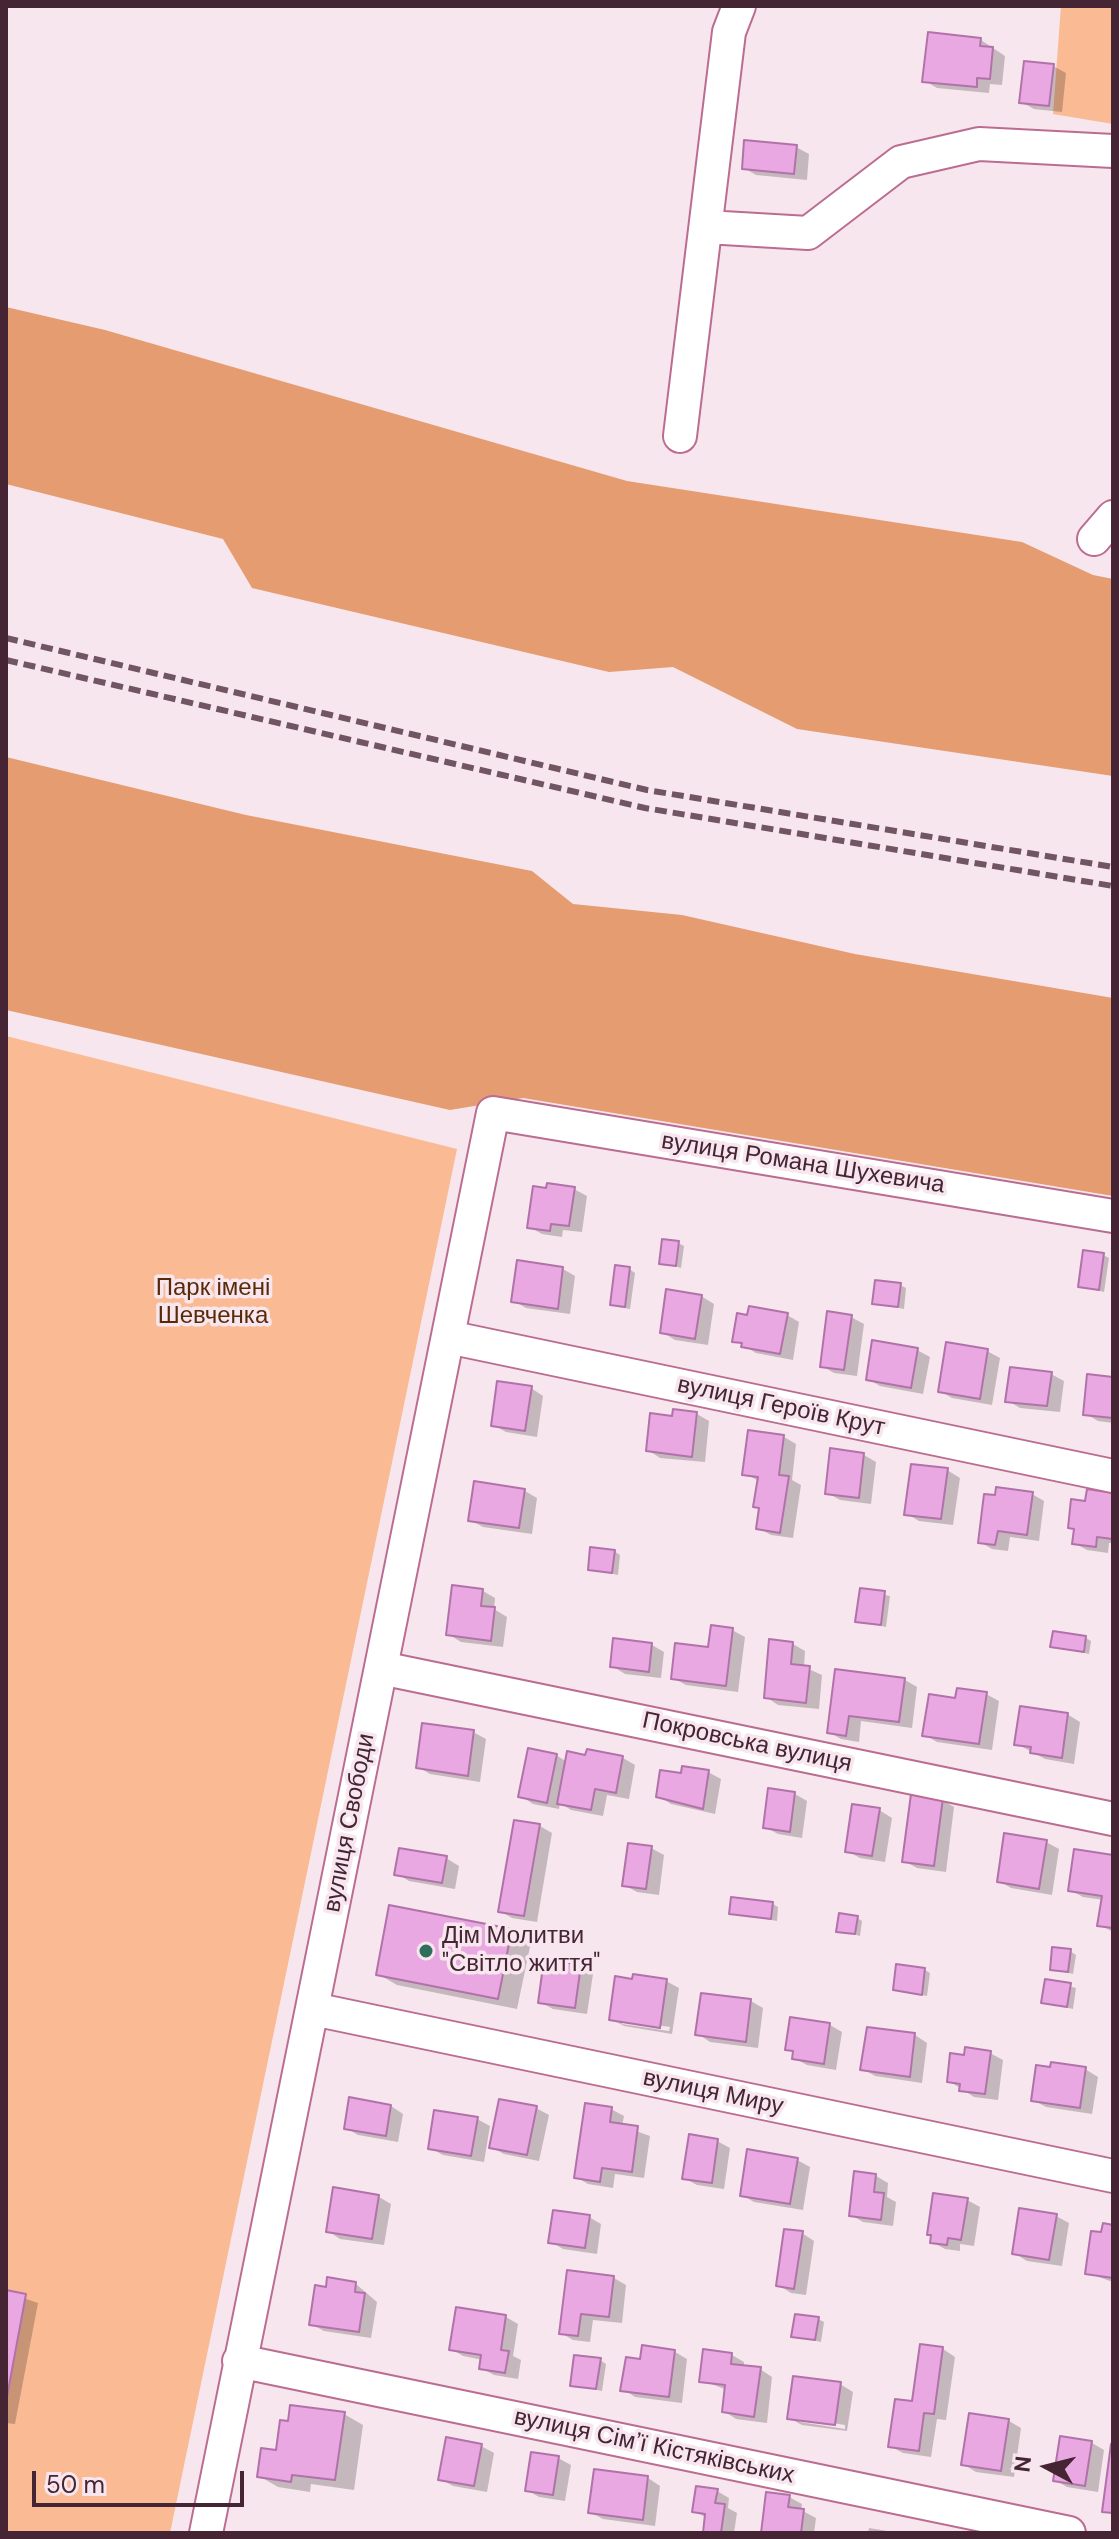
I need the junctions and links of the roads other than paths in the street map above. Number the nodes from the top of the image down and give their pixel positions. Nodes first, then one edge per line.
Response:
1 (739, 6) edge
2 (1113, 151) edge
3 (706, 227) junction
4 (680, 436) dead end
5 (493, 1113) joint
6 (1113, 1216) edge
7 (448, 1337) junction
8 (1113, 1476) edge
9 (381, 1668) junction
10 (1113, 1819) edge
11 (313, 2009) junction
12 (1113, 2176) edge
13 (239, 2361) junction
14 (206, 2533) edge
15 (1069, 2533) edge

1 - 3 street
2 - 3 street
3 - 4 street
5 - 6 street, вулиця Романа Шухевича
5 - 7 street, вулиця Свободи
7 - 8 street, вулиця Героїв Крут
7 - 9 street, вулиця Свободи
9 - 10 street, Покровська вулиця
9 - 11 street, вулиця Свободи
11 - 12 street, вулиця Миру
11 - 13 street, вулиця Свободи
13 - 14 street, вулиця Свободи
13 - 15 street, вулиця Сімʼї Кістяківських

